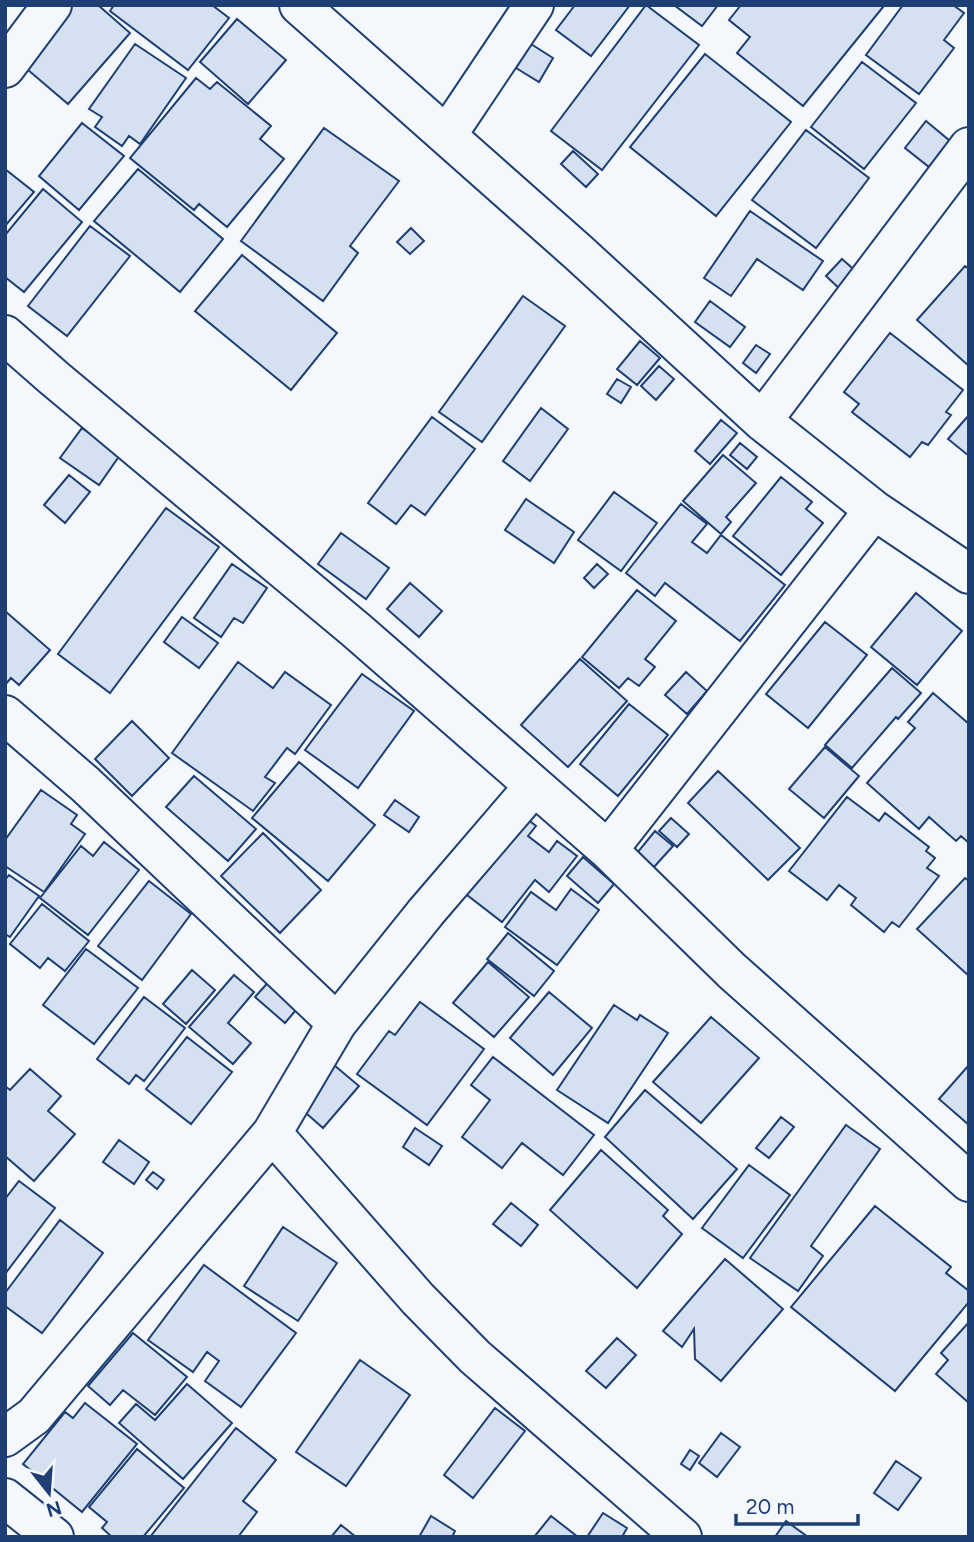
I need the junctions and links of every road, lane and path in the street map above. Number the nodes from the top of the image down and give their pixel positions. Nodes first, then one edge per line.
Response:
1 (52, 5) edge
2 (299, 5) edge
3 (534, 5) edge
4 (5, 68) edge
5 (447, 135) junction
6 (969, 148) edge
7 (5, 335) edge
8 (762, 421) junction
9 (874, 510) junction
10 (969, 574) edge
11 (5, 715) edge
12 (534, 786) junction
13 (608, 850) junction
14 (337, 1023) junction
15 (272, 1133) junction
16 (969, 1182) edge
17 (5, 1437) edge
18 (5, 1497) edge
19 (54, 1537) edge
20 (682, 1537) edge

1 - 4 street
2 - 5 street
3 - 5 street
5 - 8 street
6 - 8 street
7 - 12 street
8 - 9 street
9 - 10 street
9 - 13 street
11 - 14 street
12 - 13 street
12 - 14 street
13 - 16 street
14 - 15 street
15 - 17 street
15 - 20 street
18 - 19 street

